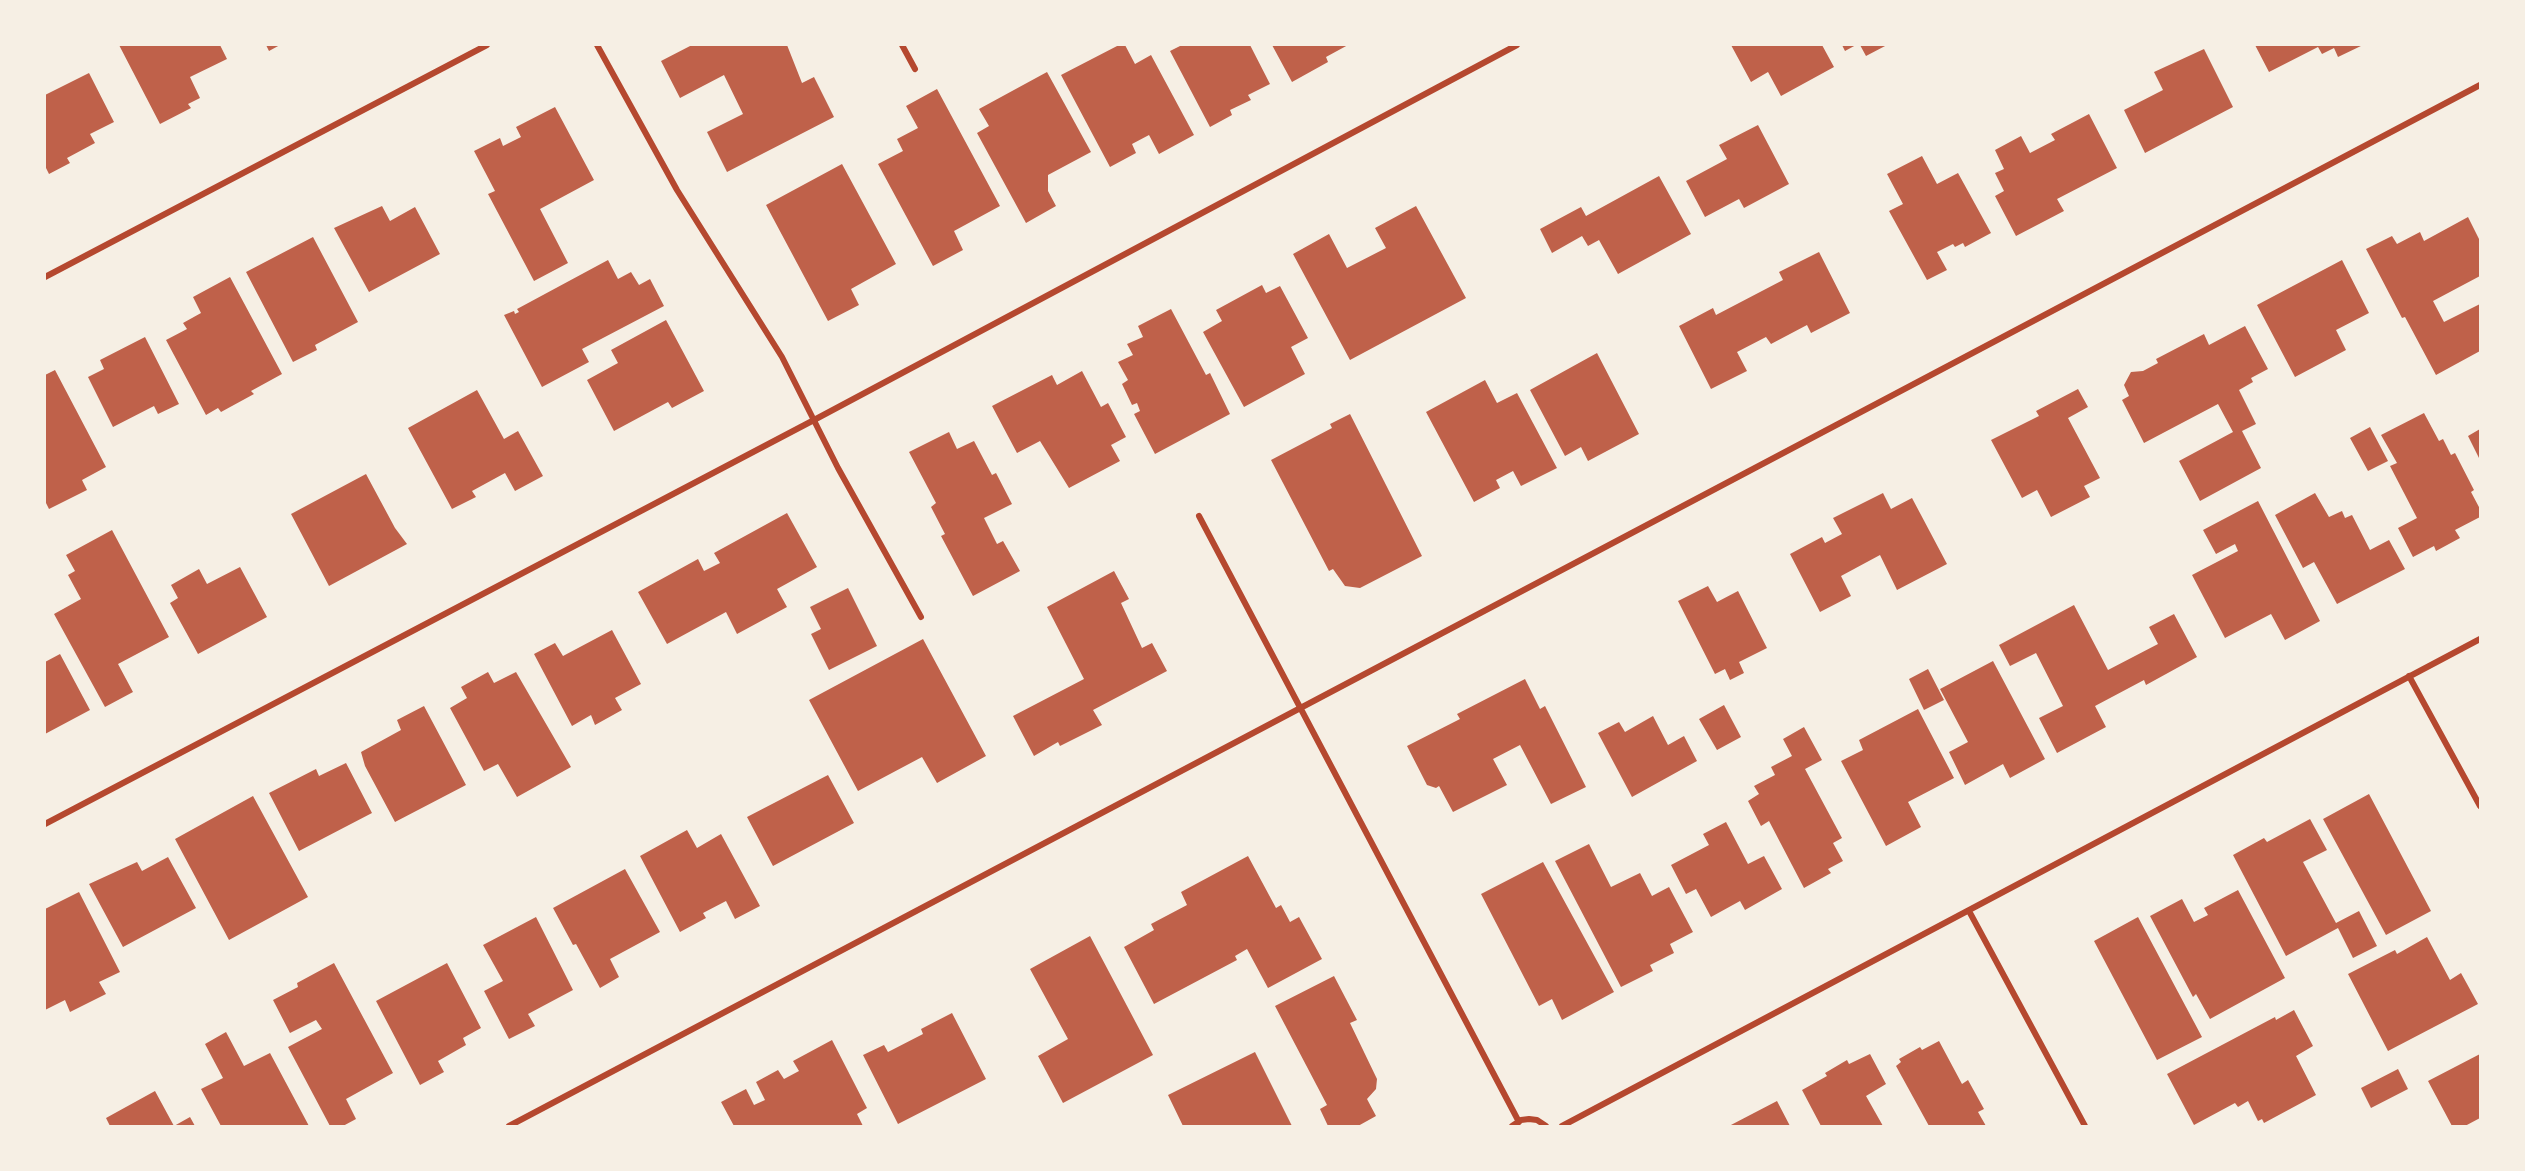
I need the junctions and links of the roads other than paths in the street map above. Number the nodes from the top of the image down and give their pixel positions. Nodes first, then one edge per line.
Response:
1 (487, 45) edge
2 (597, 45) edge
3 (902, 45) edge
4 (1517, 45) edge
5 (915, 69) dead end
6 (2480, 85) edge
7 (45, 277) edge
8 (813, 420) junction
9 (1199, 516) dead end
10 (921, 617) dead end
11 (2480, 639) edge
12 (2409, 676) junction
13 (1301, 709) junction
14 (2480, 806) edge
15 (45, 824) edge
16 (1968, 911) junction
17 (1516, 1124) edge
18 (509, 1126) edge
19 (1546, 1126) edge
20 (1562, 1126) edge
21 (2085, 1126) edge

1 - 7 street
2 - 8 street
3 - 5 street
4 - 8 street
6 - 13 street
8 - 10 street
8 - 15 street
9 - 13 street
11 - 12 street
12 - 14 street
12 - 16 street
13 - 17 street
13 - 18 street
16 - 20 street
16 - 21 street
17 - 19 street

